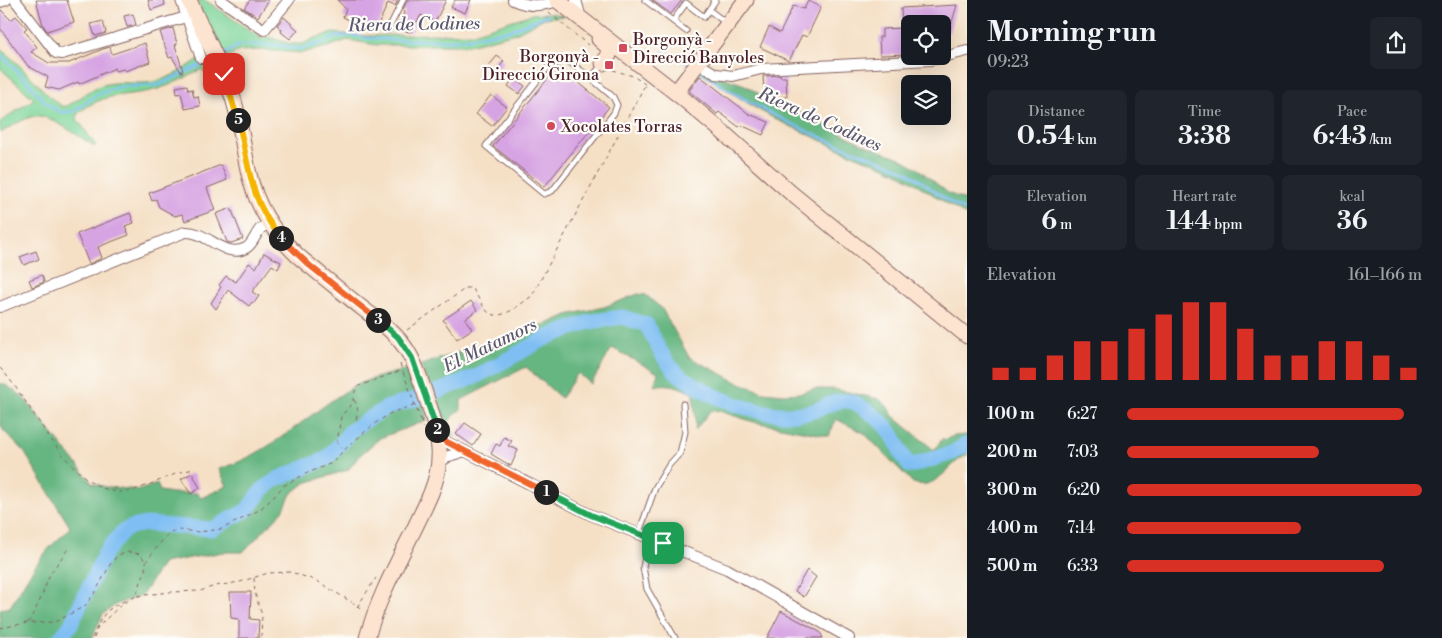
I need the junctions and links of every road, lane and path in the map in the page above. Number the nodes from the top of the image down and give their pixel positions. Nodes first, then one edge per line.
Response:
1 (6, 0) edge
2 (15, 0) edge
3 (181, 0) edge
4 (221, 0) edge
5 (289, 0) edge
6 (403, 0) edge
7 (513, 0) edge
8 (568, 0) edge
9 (645, 0) edge
10 (713, 0) edge
11 (552, 1) edge
12 (742, 1) edge
13 (0, 2) edge
14 (578, 9) edge
15 (190, 10) edge
16 (709, 10) junction
17 (673, 21) junction
18 (727, 24) junction
19 (388, 30) dead end
20 (686, 31) dead end
21 (967, 51) edge
22 (609, 56) junction
23 (201, 58) dead end
24 (693, 69) junction
25 (641, 75) junction
26 (591, 78) junction
27 (677, 91) junction
28 (723, 142) junction
29 (791, 193) junction
30 (270, 223) junction
31 (0, 307) edge
32 (967, 336) edge
33 (402, 342) junction
34 (0, 368) edge
35 (407, 369) junction
36 (353, 399) junction
37 (683, 404) dead end
38 (420, 421) junction
39 (355, 422) dead end
40 (433, 432) junction
41 (343, 451) junction
42 (466, 451) junction
43 (439, 463) junction
44 (195, 469) dead end
45 (644, 536) junction
46 (68, 548) dead end
47 (146, 562) junction
48 (378, 576) dead end
49 (254, 577) junction
50 (136, 596) junction
51 (27, 623) junction
52 (0, 628) edge
53 (844, 637) edge
54 (93, 638) edge
55 (261, 638) edge
56 (366, 638) edge
57 (675, 638) edge

1 - 13 street
2 - 15 street
3 - 15 street
4 - 5 street
6 - 19 lane
7 - 11 street
8 - 14 street
9 - 17 lane
10 - 16 lane
11 - 14 main road
11 - 22 main road
12 - 18 main road
14 - 22 main road
14 - 25 main road
15 - 23 street
15 - 30 main road
16 - 17 lane
16 - 18 lane
17 - 20 lane
18 - 24 main road
21 - 24 street
22 - 25 main road
22 - 26 lane
24 - 27 main road
25 - 27 main road
25 - 28 main road
25 - 33 path
26 - 26 lane
27 - 28 main road
27 - 29 main road
28 - 29 main road
29 - 32 main road
30 - 31 street
30 - 33 main road
33 - 35 main road
34 - 44 path
35 - 36 path
35 - 38 path, bridge
35 - 40 main road
36 - 39 path
36 - 41 path
37 - 45 lane
38 - 40 path
38 - 41 path
40 - 42 street
40 - 43 main road
41 - 47 path
42 - 43 street
42 - 45 street
43 - 56 main road
45 - 53 street
45 - 57 lane
46 - 51 path
47 - 50 path
47 - 51 path
48 - 49 path
49 - 50 path
49 - 55 path
50 - 54 path
50 - 54 path
51 - 52 path

